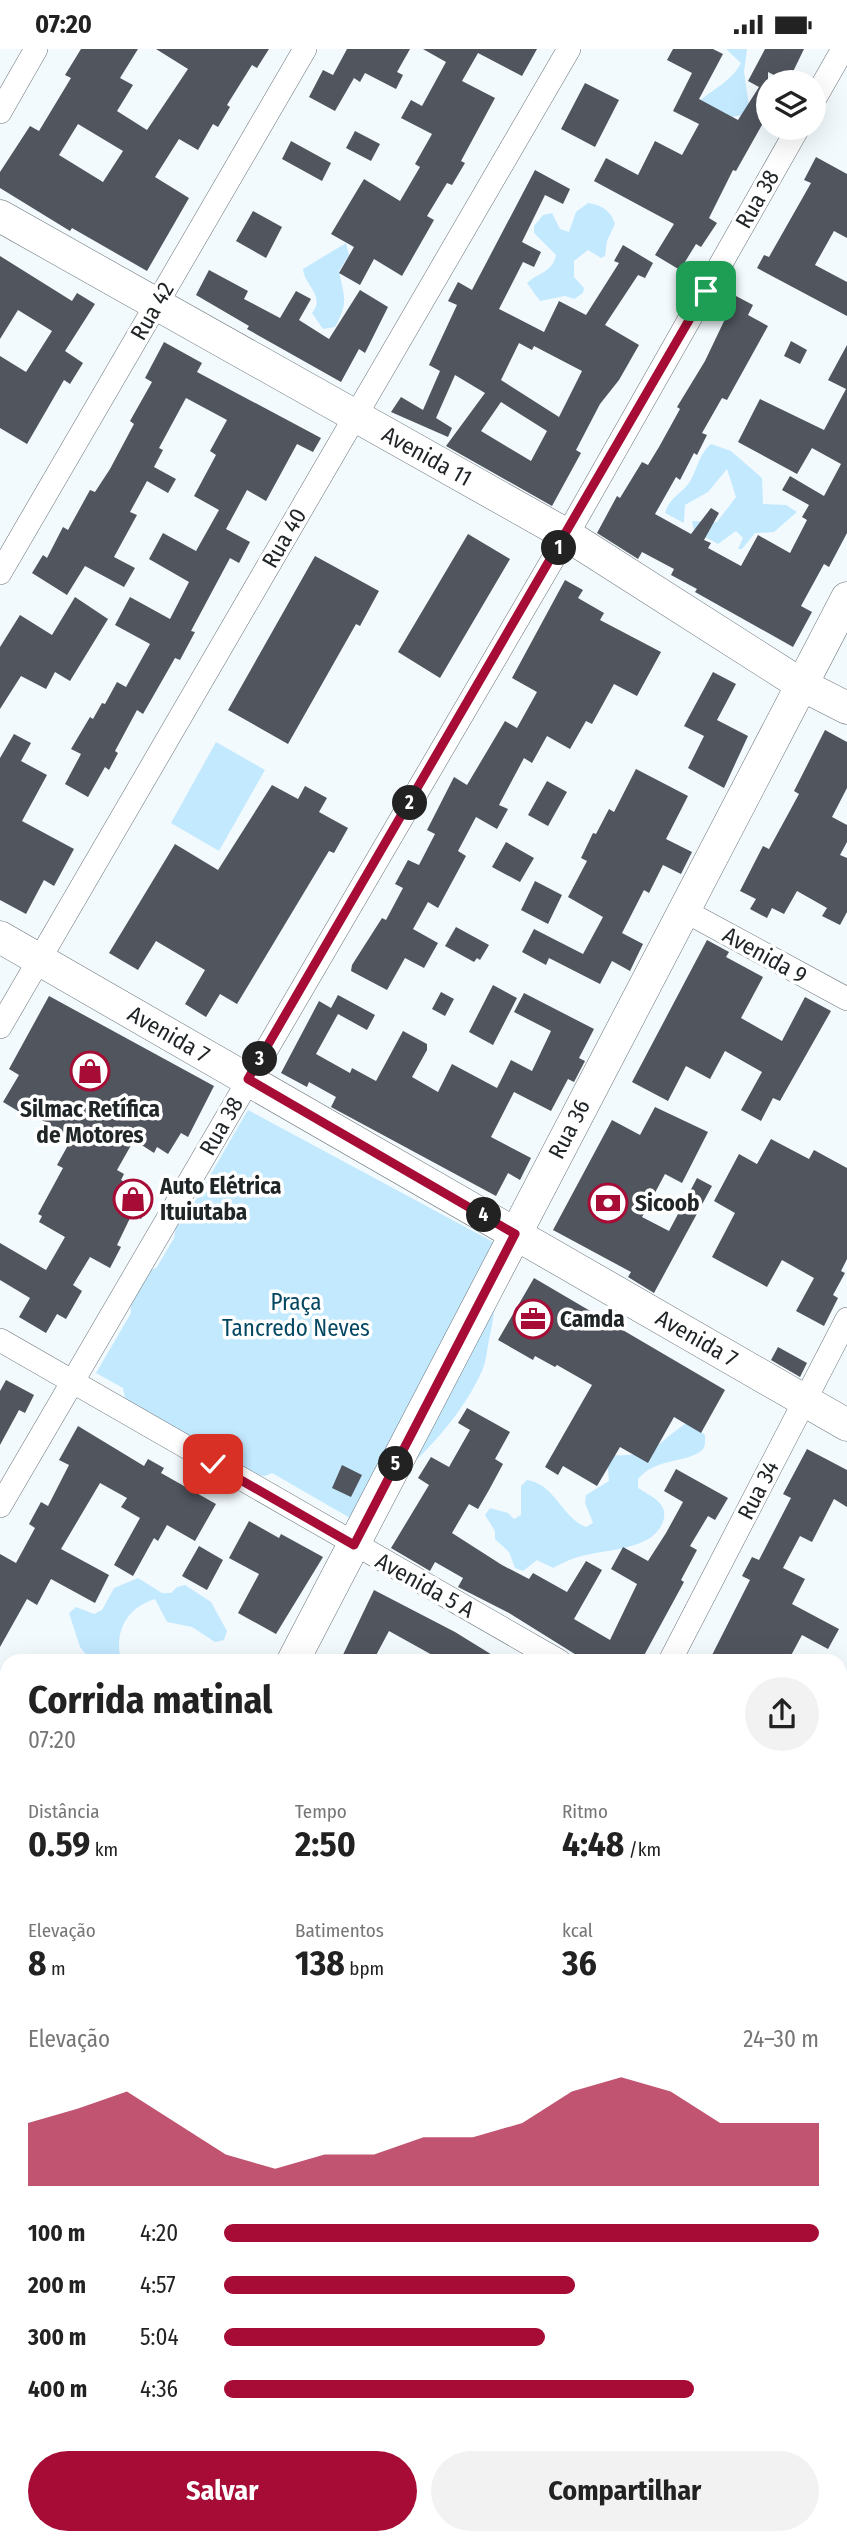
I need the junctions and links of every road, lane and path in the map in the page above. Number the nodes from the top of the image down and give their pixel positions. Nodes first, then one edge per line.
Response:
1 (36, 49) edge
2 (304, 49) edge
3 (569, 49) edge
4 (843, 49) edge
5 (826, 79) edge
6 (0, 112) edge
7 (791, 140) edge
8 (0, 216) edge
9 (156, 304) junction
10 (355, 416) junction
11 (567, 535) junction
12 (0, 573) edge
13 (847, 599) edge
14 (802, 685) junction
15 (847, 708) edge
16 (683, 910) junction
17 (0, 937) edge
18 (39, 960) junction
19 (847, 999) edge
20 (0, 1027) edge
21 (248, 1079) junction
22 (515, 1234) junction
23 (847, 1319) edge
24 (0, 1341) edge
25 (72, 1382) junction
26 (805, 1401) junction
27 (847, 1425) edge
28 (0, 1506) edge
29 (354, 1545) junction
30 (297, 1654) edge
31 (547, 1654) edge
32 (674, 1654) edge

1 - 6 street
2 - 9 street, Rua 42
3 - 10 street, Rua 40
4 - 5 street
7 - 11 street, Rua 38
8 - 9 street, Avenida 11
9 - 10 street, Avenida 11
9 - 12 street, Rua 42
10 - 11 street, Avenida 11
10 - 18 street, Rua 40
11 - 14 street, Avenida 11
11 - 21 street, Rua 38
13 - 14 street, Rua 36
14 - 15 street, Avenida 11
14 - 16 street, Rua 36
16 - 19 street, Avenida 9
16 - 22 street, Rua 36
17 - 18 street, Avenida 7
18 - 20 street, Rua 40
18 - 21 street, Avenida 7
21 - 22 street, Avenida 7
21 - 25 street, Rua 38
22 - 26 street, Avenida 7
22 - 29 street, Rua 36
23 - 26 street, Rua 34
24 - 25 street, Avenida 5 A
25 - 28 street, Rua 38
25 - 29 street, Avenida 5 A
26 - 27 street, Avenida 7
26 - 32 street, Rua 34
29 - 30 street, Rua 36
29 - 31 street, Avenida 5 A

